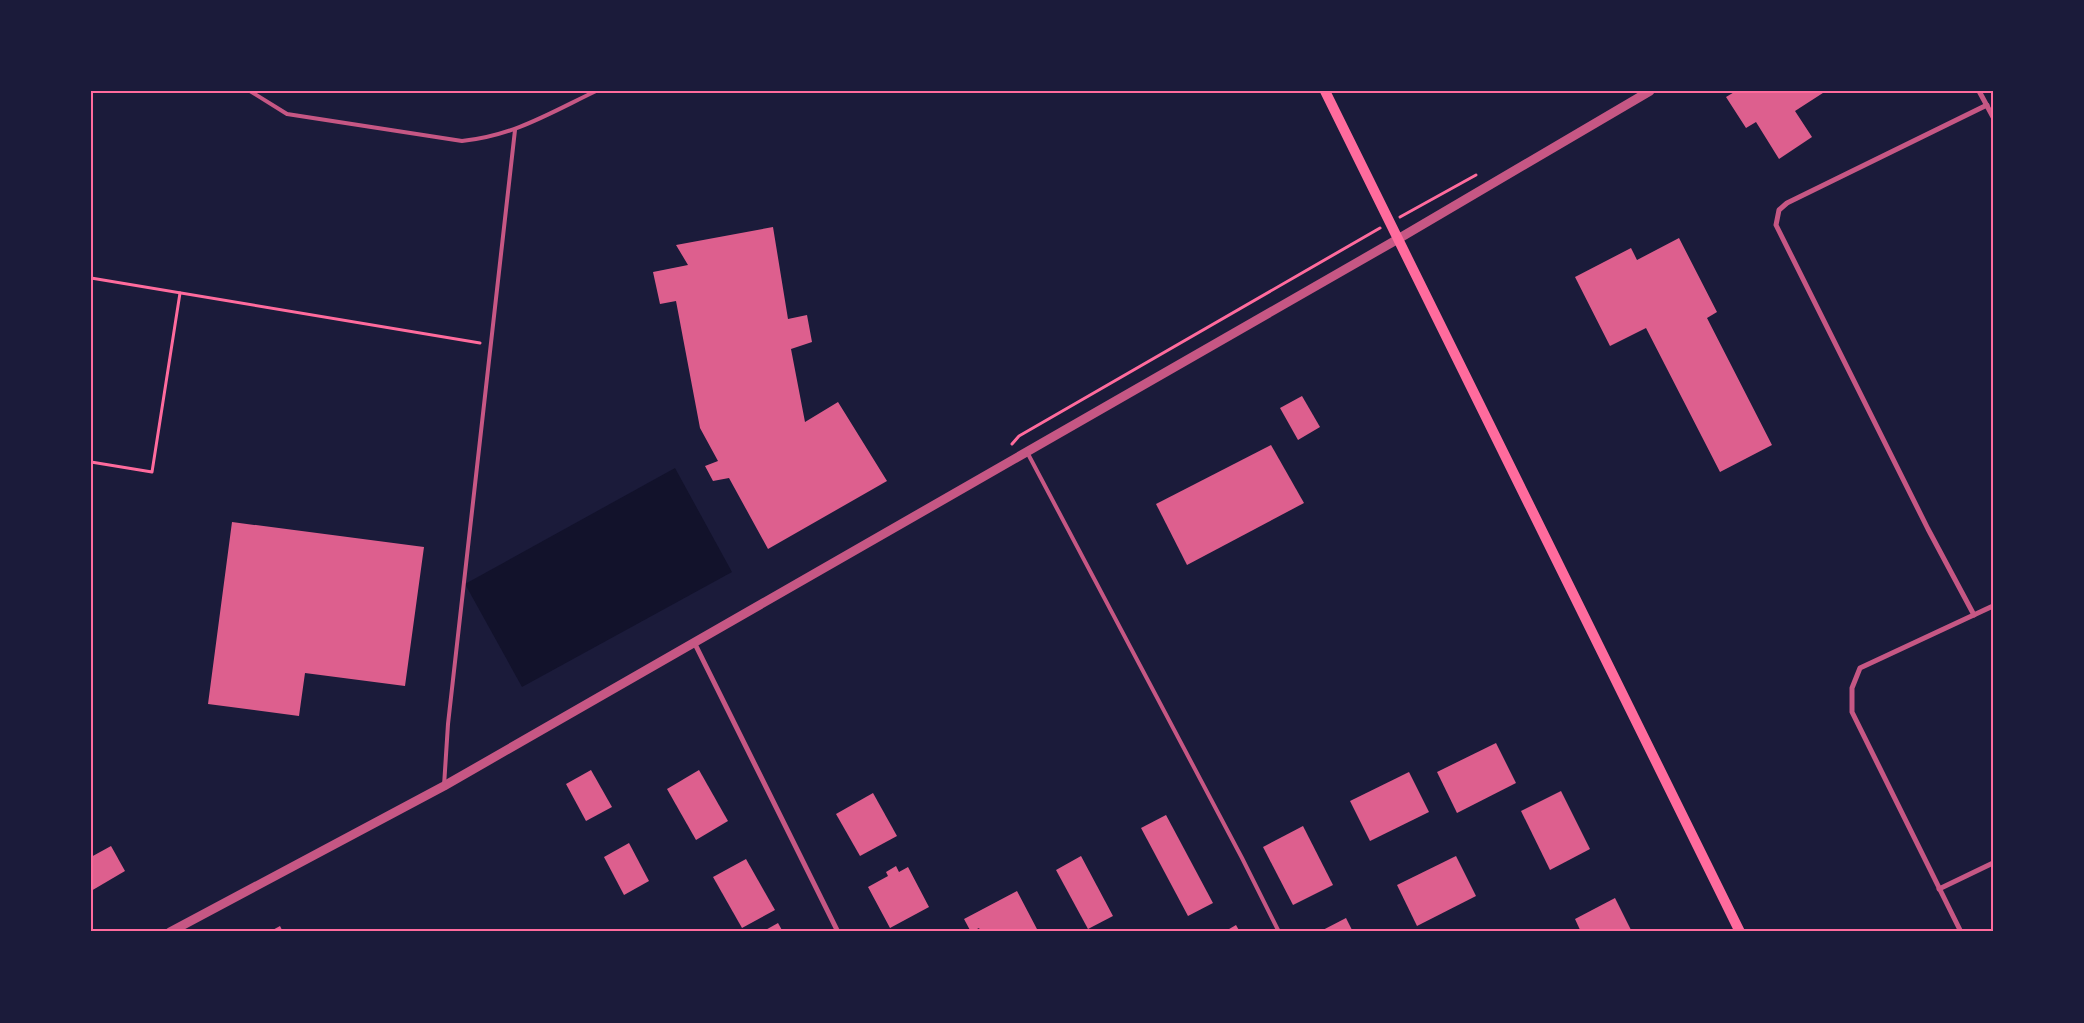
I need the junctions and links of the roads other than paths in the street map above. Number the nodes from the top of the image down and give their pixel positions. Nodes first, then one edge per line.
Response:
1 (250, 91) edge
2 (596, 91) edge
3 (1324, 91) edge
4 (1650, 91) edge
5 (1980, 91) edge
6 (1987, 105) junction
7 (1993, 117) edge
8 (515, 130) junction
9 (1398, 238) junction
10 (1027, 452) junction
11 (1993, 606) edge
12 (1974, 615) junction
13 (694, 642) junction
14 (444, 786) junction
15 (1993, 863) edge
16 (1939, 889) junction
17 (170, 932) edge
18 (838, 932) edge
19 (1278, 932) edge
20 (1740, 932) edge
21 (1961, 932) edge

1 - 8 lane
2 - 8 lane
3 - 9 main road
4 - 9 street
5 - 6 street
6 - 7 street
6 - 12 street
8 - 14 lane
9 - 10 street
9 - 20 main road
10 - 13 street
10 - 19 lane
11 - 12 street
12 - 16 street
13 - 14 street
13 - 18 street
14 - 17 street
15 - 16 street
16 - 21 street

